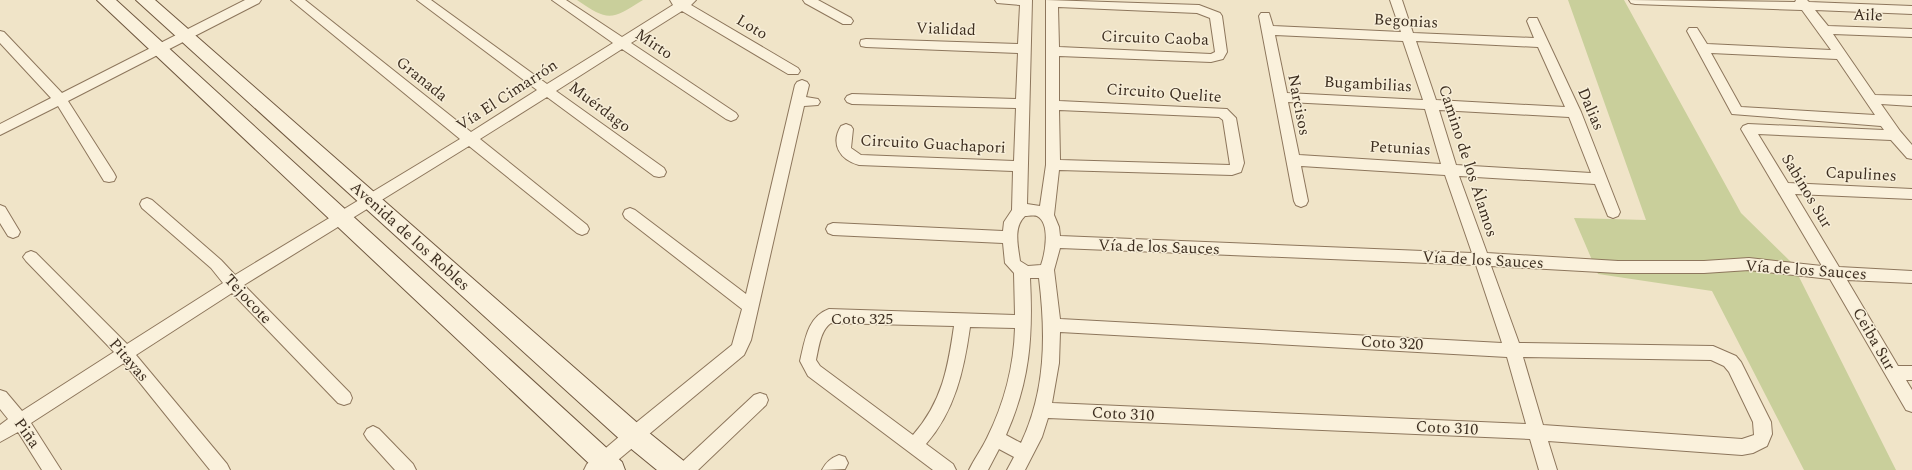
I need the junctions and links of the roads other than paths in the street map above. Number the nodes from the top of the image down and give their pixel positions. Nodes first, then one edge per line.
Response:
1 (106, 0) edge
2 (145, 0) edge
3 (255, 0) edge
4 (297, 0) edge
5 (423, 0) edge
6 (558, 0) edge
7 (809, 0) edge
8 (1001, 0) edge
9 (1026, 0) edge
10 (1396, 0) edge
11 (1635, 0) edge
12 (682, 2) edge
13 (1052, 2) edge
14 (1803, 3) edge
15 (1912, 10) edge
16 (1265, 16) dead end
17 (847, 21) dead end
18 (1533, 21) dead end
19 (1267, 30) junction
20 (1824, 30) junction
21 (1693, 31) dead end
22 (1912, 33) edge
23 (0, 35) edge
24 (184, 35) junction
25 (1409, 38) junction
26 (622, 42) junction
27 (866, 43) dead end
28 (1543, 43) junction
29 (1702, 48) junction
30 (158, 49) junction
31 (1025, 49) junction
32 (1052, 51) junction
33 (1840, 55) junction
34 (793, 72) dead end
35 (802, 85) dead end
36 (547, 89) junction
37 (1280, 97) junction
38 (852, 99) dead end
39 (1871, 99) junction
40 (61, 100) junction
41 (798, 101) junction
42 (1912, 101) edge
43 (813, 102) dead end
44 (1023, 104) junction
45 (1430, 104) junction
46 (1052, 105) junction
47 (1574, 112) junction
48 (731, 116) dead end
49 (1885, 121) junction
50 (846, 129) dead end
51 (0, 130) edge
52 (1895, 136) junction
53 (470, 139) junction
54 (1912, 154) edge
55 (1293, 160) junction
56 (1053, 165) junction
57 (1021, 166) junction
58 (1450, 168) junction
59 (659, 172) dead end
60 (110, 177) dead end
61 (1601, 179) junction
62 (1784, 188) junction
63 (1912, 194) edge
64 (370, 200) junction
65 (1301, 201) dead end
66 (147, 204) dead end
67 (0, 211) edge
68 (1019, 211) junction
69 (1613, 212) dead end
70 (630, 214) dead end
71 (1046, 216) junction
72 (341, 218) junction
73 (582, 229) dead end
74 (833, 229) dead end
75 (13, 232) dead end
76 (1010, 237) junction
77 (1054, 242) junction
78 (31, 257) dead end
79 (1480, 260) junction
80 (1046, 270) junction
81 (1022, 271) junction
82 (1835, 273) junction
83 (1912, 277) edge
84 (233, 284) junction
85 (750, 306) junction
86 (963, 321) junction
87 (1023, 322) junction
88 (1052, 325) junction
89 (1513, 350) junction
90 (126, 354) junction
91 (1730, 361) joint
92 (1893, 373) junction
93 (1912, 373) edge
94 (0, 397) edge
95 (344, 398) dead end
96 (760, 400) dead end
97 (1912, 405) edge
98 (1041, 410) junction
99 (20, 421) junction
100 (1536, 432) junction
101 (0, 434) edge
102 (373, 434) dead end
103 (633, 435) junction
104 (996, 439) junction
105 (915, 445) junction
106 (1025, 454) junction
107 (603, 467) edge
108 (52, 470) edge
109 (220, 470) edge
110 (407, 470) edge
111 (676, 470) edge
112 (686, 470) edge
113 (947, 470) edge
114 (978, 470) edge
115 (1016, 470) edge
116 (1548, 470) edge

1 - 30 street, Avenida de los Robles
2 - 24 street, Avenida de los Robles
3 - 24 street
4 - 53 street, Granada
5 - 36 street, Muérdago
6 - 26 street, Mirto
7 - 17 street
8 - 9 street
9 - 31 street
10 - 25 street, Camino de los Álamos
11 - 14 street
12 - 26 street, Vía El Cimarrón
12 - 34 street, Loto
13 - 32 street
13 - 32 street, Circuito Caoba
14 - 15 street
14 - 20 street
16 - 19 street, Narcisos
18 - 28 street, Dalias
19 - 25 street, Begonias
19 - 37 street, Narcisos
20 - 22 street, Aile
20 - 33 street
21 - 29 street
23 - 40 street
24 - 30 street
24 - 64 street, Avenida de los Robles
25 - 28 street, Begonias
25 - 45 street, Camino de los Álamos
26 - 36 street, Vía El Cimarrón
26 - 48 street, Mirto
27 - 31 street, Vialidad
28 - 47 street, Dalias
29 - 33 street
29 - 49 street
30 - 40 street
30 - 72 street, Avenida de los Robles
31 - 44 street
32 - 46 street
33 - 39 street
35 - 41 street
36 - 53 street, Vía El Cimarrón
36 - 59 street, Muérdago
37 - 45 street, Bugambilias
37 - 55 street, Narcisos
38 - 44 street
39 - 42 street
39 - 49 street
40 - 51 street
40 - 60 street
41 - 43 street
41 - 85 street
44 - 57 street
45 - 47 street, Bugambilias
45 - 58 street, Camino de los Álamos
46 - 56 street
46 - 56 street, Circuito Quelite
47 - 61 street, Dalias
49 - 52 street
50 - 57 street, Circuito Guachapori
52 - 54 street
52 - 62 street, Sabinos Sur
53 - 64 street, Vía El Cimarrón
53 - 73 street, Granada
55 - 58 street, Petunias
55 - 65 street, Narcisos
56 - 71 street
57 - 68 street
58 - 61 street, Petunias
58 - 79 street, Camino de los Álamos
61 - 69 street, Dalias
62 - 63 street, Capulines
62 - 82 street, Sabinos Sur
64 - 72 street, Vía El Cimarrón
64 - 103 street, Avenida de los Robles
66 - 84 street, Tejocote
67 - 75 street
68 - 71 street
68 - 76 street
70 - 85 street
71 - 77 street
72 - 84 street, Vía El Cimarrón
72 - 107 street, Avenida de los Robles
74 - 76 street
76 - 81 street
77 - 79 street, Vía de los Sauces
77 - 80 street
78 - 90 street, Pitayas
79 - 82 street, Vía de los Sauces
79 - 89 street, Camino de los Álamos
80 - 81 street
80 - 88 street
81 - 87 street
82 - 83 street, Vía de los Sauces
82 - 92 street, Ceiba Sur
84 - 90 street, Vía El Cimarrón
84 - 95 street, Tejocote
85 - 103 street
86 - 87 street, Coto 325
86 - 105 street
86 - 105 street, Coto 325
87 - 104 street
88 - 89 street, Coto 320
88 - 98 street
89 - 91 street, Coto 320
89 - 100 street, Camino de los Álamos
90 - 99 street, Vía El Cimarrón
90 - 109 street, Pitayas
91 - 100 street, Coto 310
92 - 93 street
92 - 97 street, Ceiba Sur
94 - 99 street, Piña
96 - 112 street
98 - 100 street, Coto 310
98 - 106 street
99 - 101 street, Vía El Cimarrón
99 - 108 street, Piña
100 - 116 street, Camino de los Álamos
102 - 110 street
103 - 107 street
103 - 111 street, Avenida de los Robles
104 - 106 street
104 - 114 street
105 - 113 street, Coto 325
106 - 115 street

